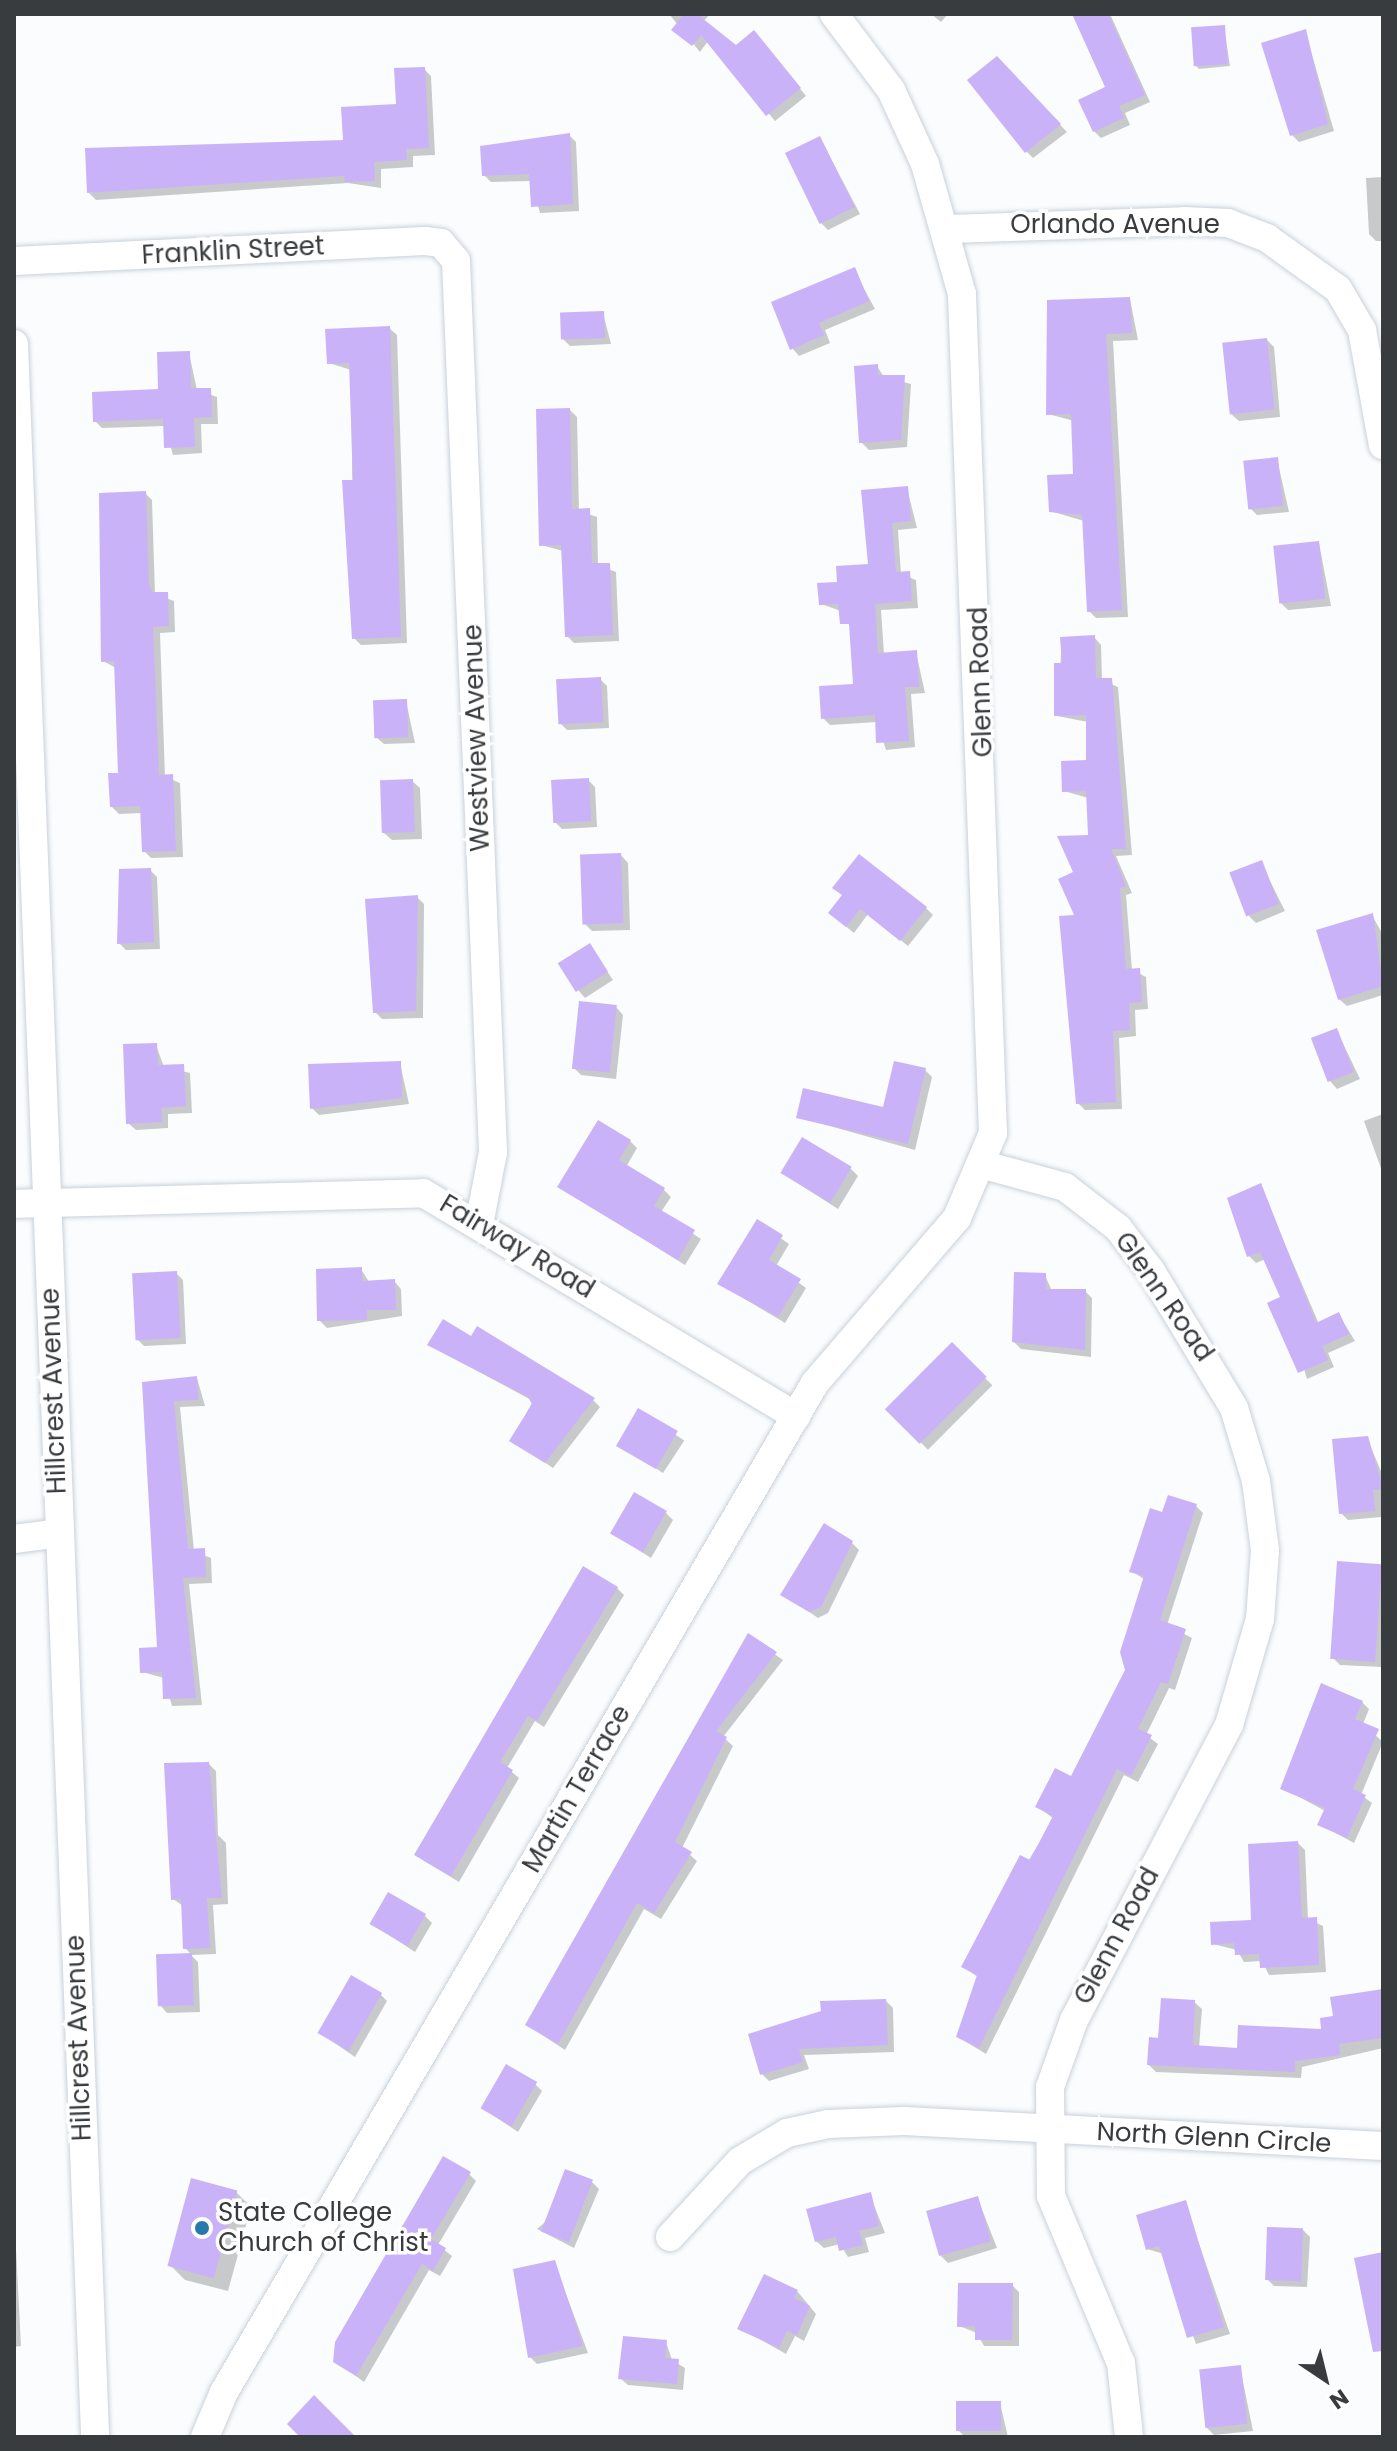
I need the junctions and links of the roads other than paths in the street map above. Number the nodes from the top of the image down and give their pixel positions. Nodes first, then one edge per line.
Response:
1 (834, 14) edge
2 (949, 229) junction
3 (450, 250) joint
4 (14, 261) edge
5 (14, 344) edge
6 (1383, 445) edge
7 (984, 1165) junction
8 (47, 1203) junction
9 (14, 1204) edge
10 (479, 1225) junction
11 (796, 1416) junction
12 (60, 1533) junction
13 (14, 1539) edge
14 (1046, 2129) junction
15 (1383, 2146) edge
16 (670, 2237) dead end
17 (95, 2437) edge
18 (205, 2437) edge
19 (1129, 2437) edge

1 - 2 street, Glenn Road
2 - 6 street, Orlando Avenue
2 - 7 street, Glenn Road
3 - 4 street, Franklin Street
3 - 10 street, Westview Avenue
5 - 8 street, Hillcrest Avenue
7 - 11 street, Martin Terrace
7 - 14 street, Glenn Road
8 - 9 street, Fairway Road
8 - 10 street, Fairway Road
8 - 12 street, Hillcrest Avenue
10 - 11 street, Fairway Road
11 - 18 street, Martin Terrace
12 - 13 street
12 - 17 street, Hillcrest Avenue
14 - 15 street, North Glenn Circle
14 - 16 street, North Glenn Circle
14 - 19 street, Glenn Road

